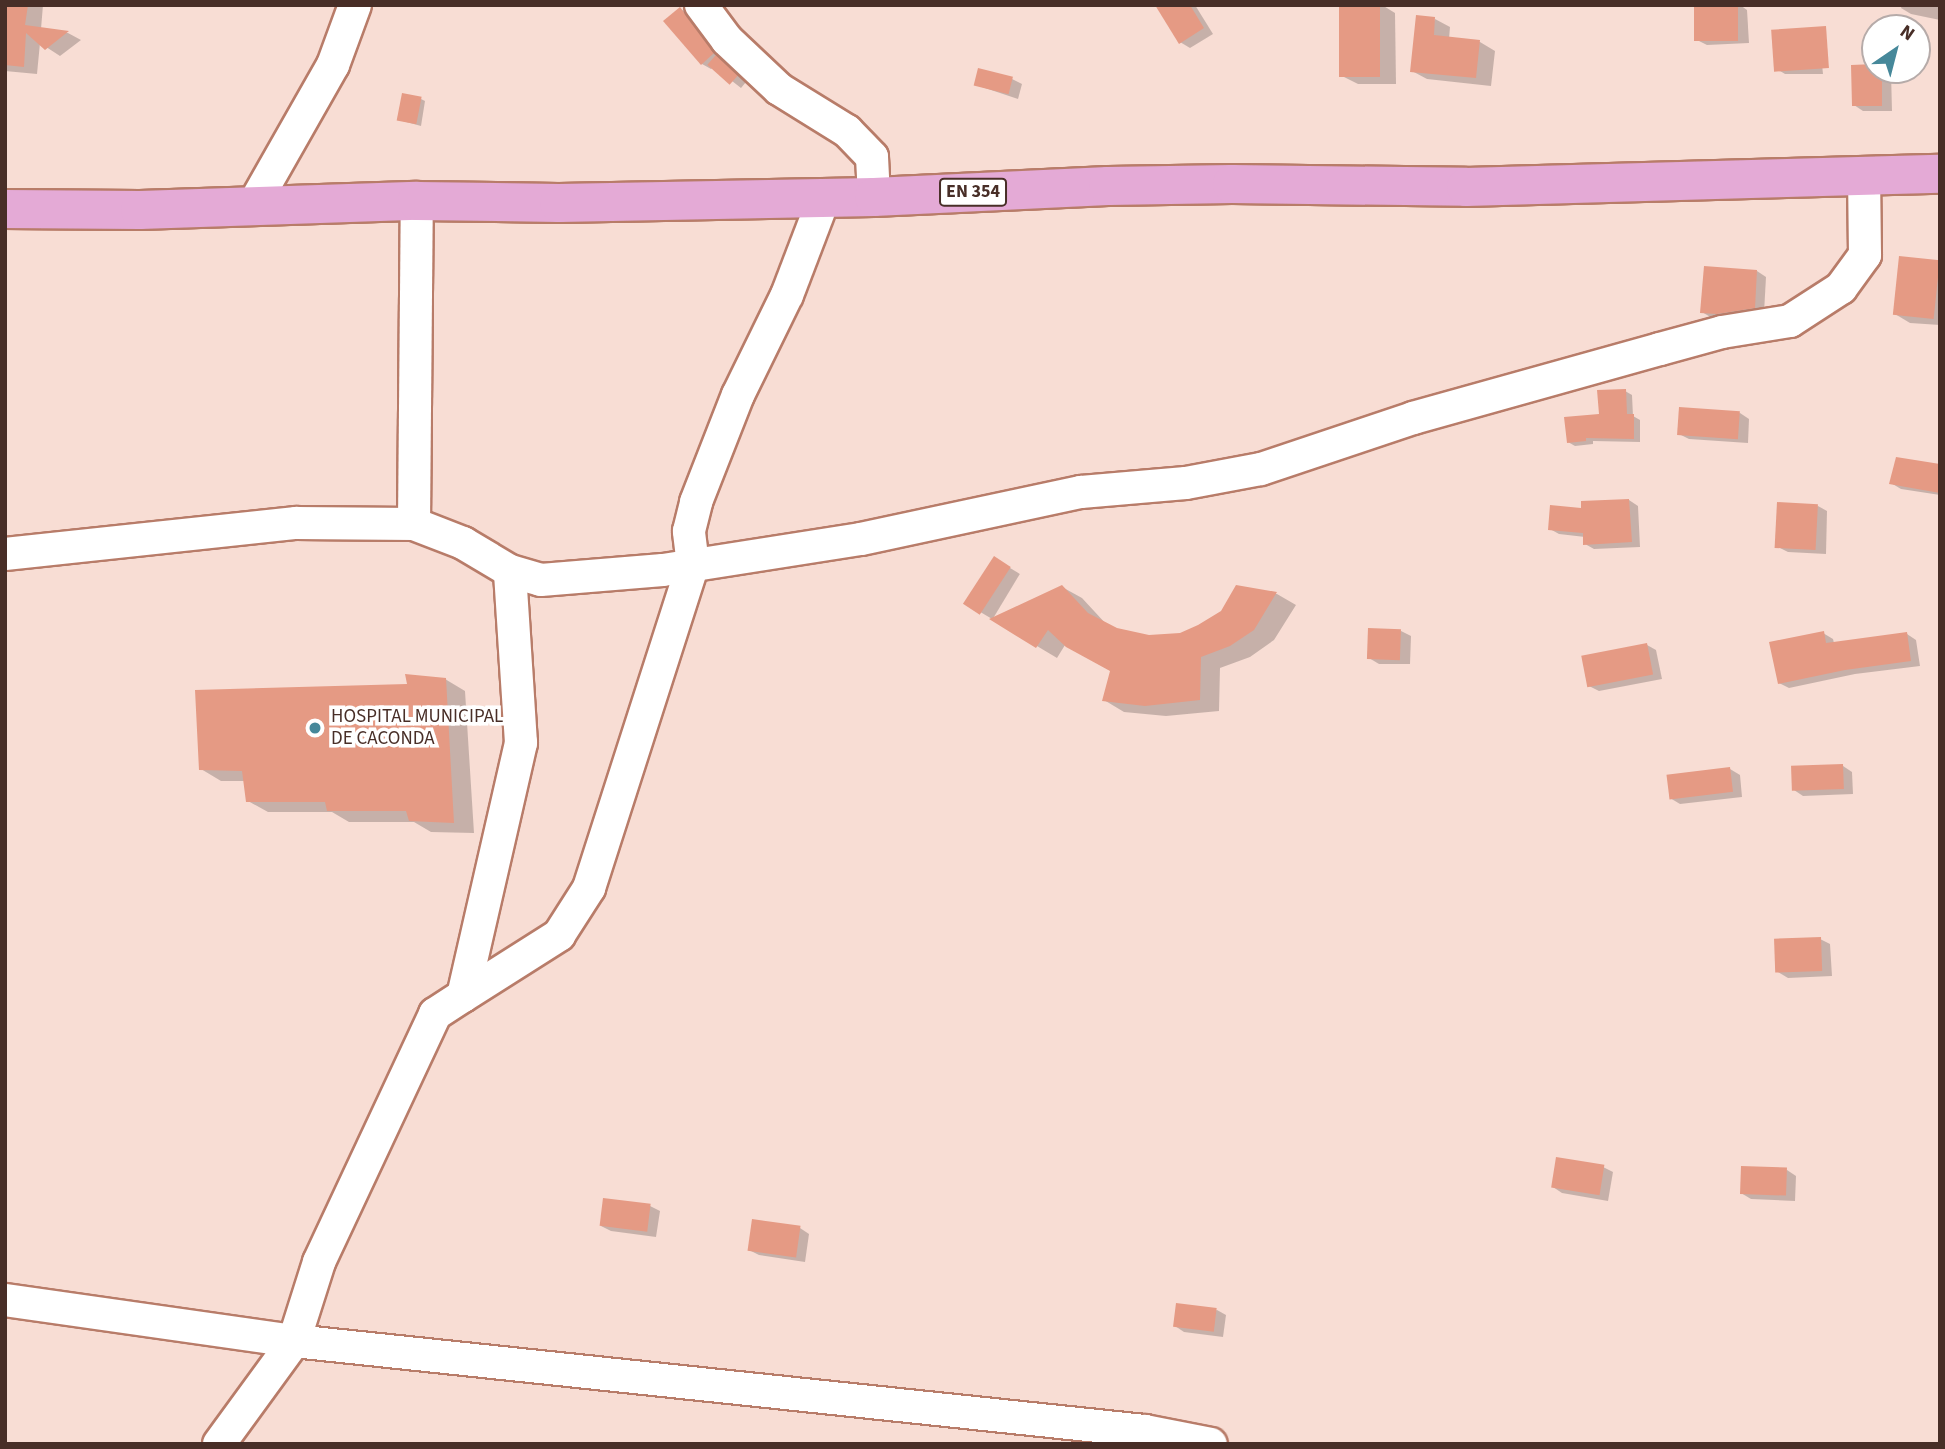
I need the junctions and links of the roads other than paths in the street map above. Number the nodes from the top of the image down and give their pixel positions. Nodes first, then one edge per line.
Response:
1 (355, 5) edge
2 (701, 5) edge
3 (1940, 174) edge
4 (1864, 175) junction
5 (874, 197) junction
6 (824, 198) junction
7 (417, 201) junction
8 (254, 204) junction
9 (5, 209) edge
10 (414, 524) junction
11 (5, 554) edge
12 (693, 565) junction
13 (510, 571) junction
14 (463, 996) junction
15 (5, 1300) edge
16 (294, 1341) junction
17 (219, 1444) edge
18 (1211, 1444) edge

1 - 8 street
2 - 5 street
3 - 4 main road, EN 354
4 - 5 main road, EN 354
4 - 12 street
5 - 6 main road, EN 354
6 - 7 main road, EN 354
6 - 12 street
7 - 8 main road, EN 354
7 - 10 street
8 - 9 main road, EN 354
10 - 11 street
10 - 13 street
12 - 13 street
12 - 14 street
13 - 14 street
14 - 16 street
15 - 16 street
16 - 17 street
16 - 18 street

